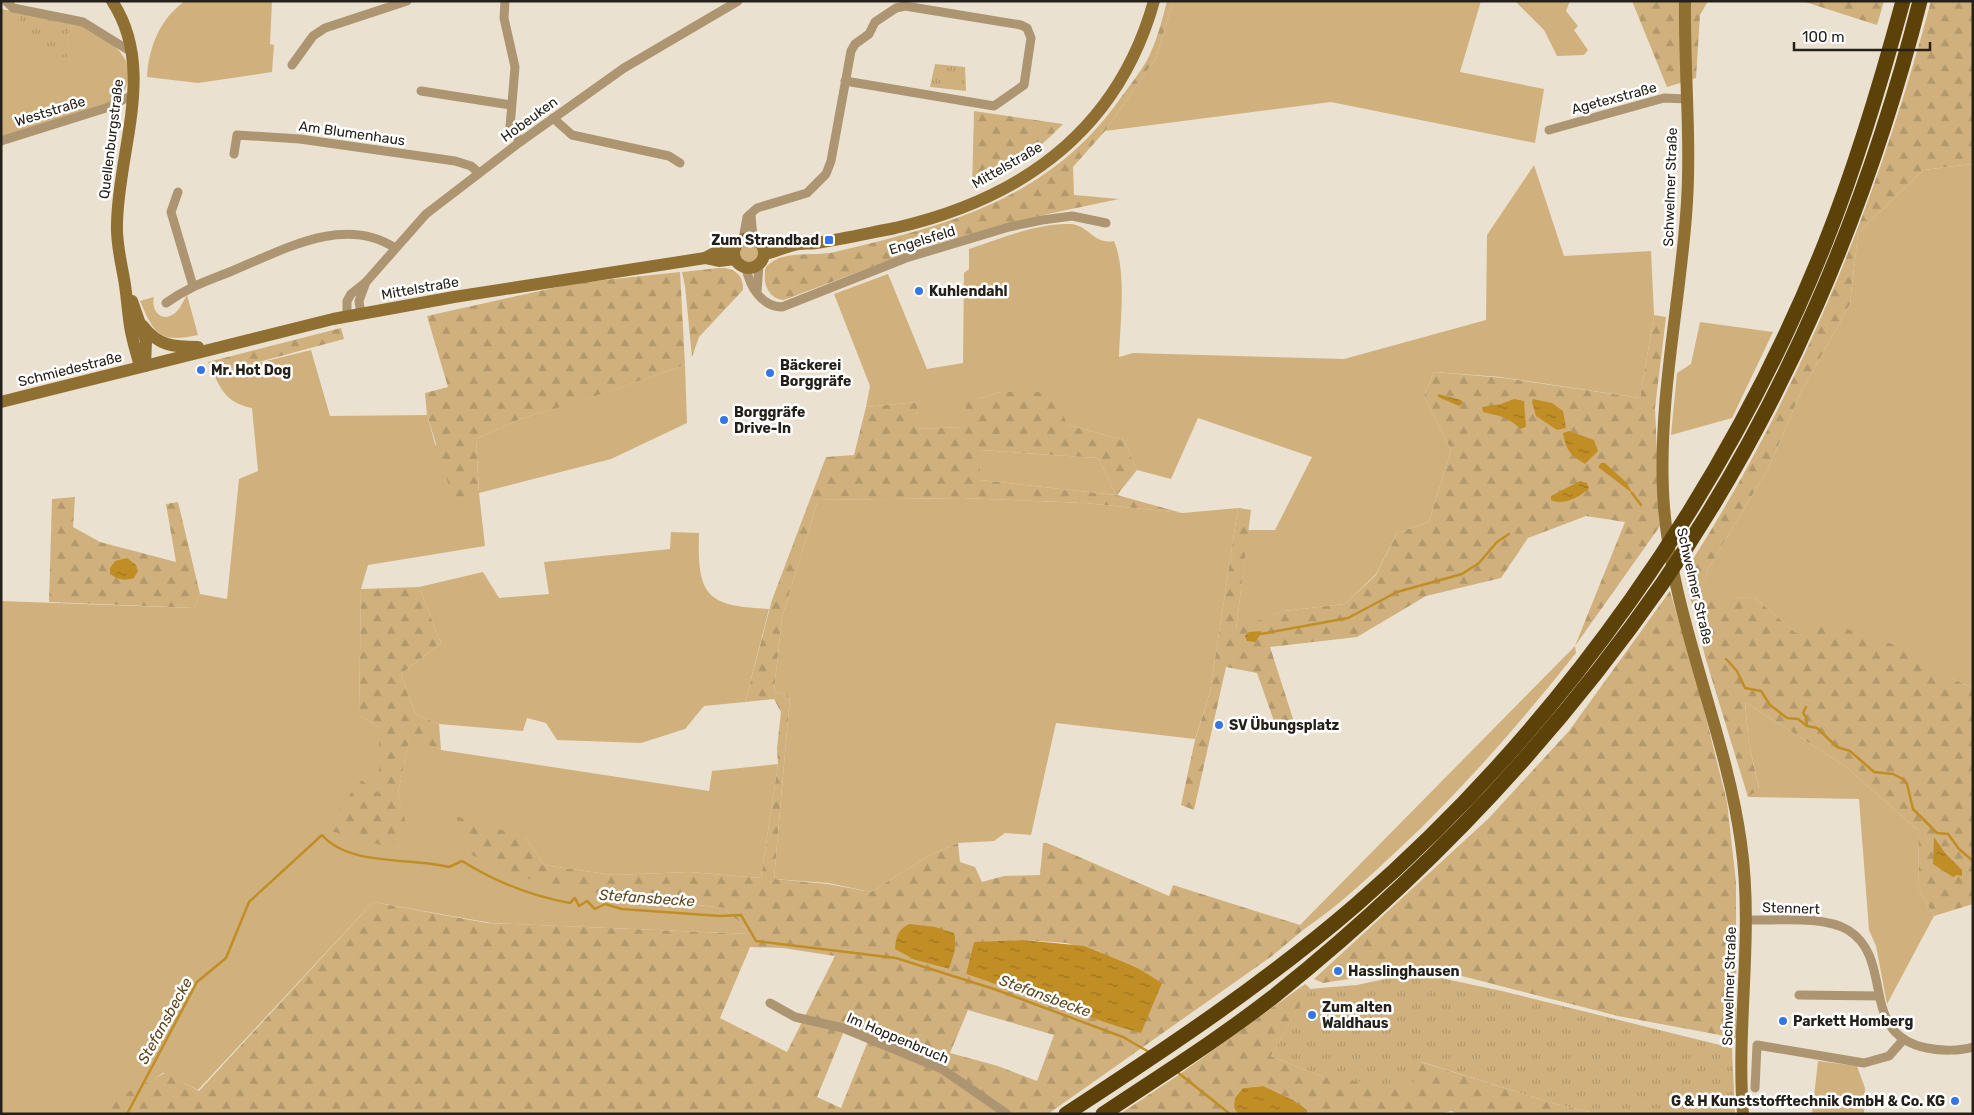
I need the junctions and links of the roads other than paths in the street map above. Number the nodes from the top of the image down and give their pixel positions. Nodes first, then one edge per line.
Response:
1 (6, 1) edge
2 (112, 1) edge
3 (407, 1) edge
4 (505, 1) edge
5 (738, 1) edge
6 (1154, 1) edge
7 (1685, 1) edge
8 (1903, 1) edge
9 (1920, 1) edge
10 (728, 4) edge
11 (133, 53) junction
12 (292, 65) dead end
13 (846, 81) junction
14 (421, 91) dead end
15 (133, 95) junction
16 (1687, 99) junction
17 (511, 105) junction
18 (553, 118) junction
19 (1549, 130) dead end
20 (1, 141) edge
21 (520, 142) junction
22 (234, 154) dead end
23 (680, 163) dead end
24 (479, 173) junction
25 (178, 192) dead end
26 (1106, 222) dead end
27 (396, 248) junction
28 (750, 252) junction
29 (366, 282) junction
30 (125, 285) junction
31 (192, 286) junction
32 (757, 292) junction
33 (166, 303) dead end
34 (361, 314) junction
35 (347, 316) junction
36 (141, 324) junction
37 (213, 348) junction
38 (142, 367) junction
39 (1, 402) edge
40 (1747, 920) junction
41 (1799, 995) dead end
42 (1879, 996) junction
43 (770, 1003) dead end
44 (1904, 1039) junction
45 (1973, 1048) edge
46 (1756, 1088) dead end
47 (1008, 1114) edge
48 (1066, 1114) edge
49 (1103, 1114) edge
50 (1743, 1114) edge

1 - 11 street
2 - 11 main road, Quellenburgstraße
3 - 12 street
4 - 17 street
5 - 10 street, Hobeuken
6 - 28 main road, Mittelstraße
7 - 16 main road, Schwelmer Straße
8 - 48 highway
9 - 49 highway
10 - 18 street, Hobeuken
11 - 15 main road, Quellenburgstraße
13 - 13 street
13 - 28 street
14 - 17 street
15 - 20 street, Weststraße
15 - 30 main road, Quellenburgstraße
16 - 19 street, Agetexstraße
16 - 40 main road, Schwelmer Straße
17 - 21 street
18 - 21 street, Hobeuken
18 - 23 street
21 - 24 street, Hobeuken
22 - 24 street, Am Blumenhaus
24 - 27 street, Hobeuken
25 - 31 street
26 - 32 street, Engelsfeld
27 - 29 street, Hobeuken
27 - 31 street
28 - 32 street
28 - 32 street, Engelsfeld
28 - 34 main road, Mittelstraße
29 - 34 street, Hobeuken
29 - 35 street, Hobeuken
30 - 36 main road, Quellenburgstraße
30 - 38 main road, Quellenburgstraße
31 - 33 street
34 - 35 main road, Mittelstraße
35 - 37 main road, Mittelstraße
36 - 37 main road, Quellenburgstraße
36 - 38 main road, Quellenburgstraße
37 - 38 main road, Mittelstraße
38 - 39 main road, Schmiedestraße
40 - 42 street, Stennert
40 - 50 main road, Schwelmer Straße
41 - 42 street
42 - 44 street, Stennert
43 - 47 street, Im Hoppenbruch
44 - 45 street, Stennert
44 - 46 street

